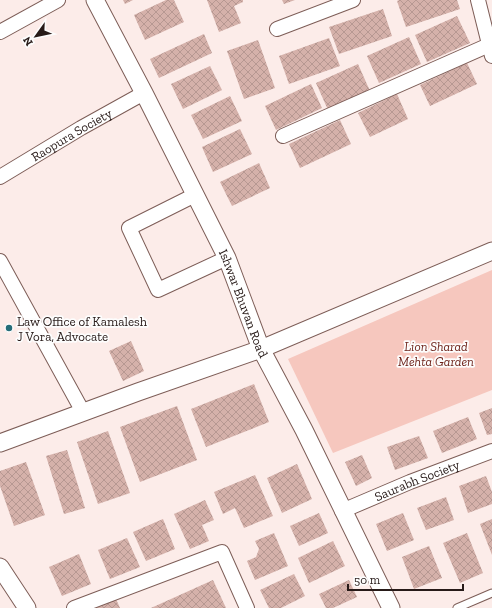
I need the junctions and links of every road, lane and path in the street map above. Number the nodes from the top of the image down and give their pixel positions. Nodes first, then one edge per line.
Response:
1 (58, 0) edge
2 (95, 0) edge
3 (353, 0) edge
4 (478, 0) edge
5 (277, 29) dead end
6 (0, 32) edge
7 (491, 50) edge
8 (144, 93) junction
9 (283, 136) dead end
10 (0, 177) edge
11 (195, 195) junction
12 (492, 251) edge
13 (227, 258) junction
14 (0, 261) edge
15 (261, 348) junction
16 (83, 412) junction
17 (0, 443) edge
18 (492, 451) edge
19 (342, 510) junction
20 (0, 567) edge
21 (492, 593) edge
22 (27, 608) edge
23 (74, 608) edge
24 (247, 608) edge
25 (391, 608) edge
26 (457, 608) edge

1 - 6 street
2 - 8 street, Ishwar Bhuvan Road
3 - 5 street
4 - 7 street
7 - 9 street
8 - 10 street, Raopura Society
8 - 11 street, Ishwar Bhuvan Road
11 - 13 street, Ishwar Bhuvan Road
11 - 13 street
12 - 15 street
13 - 15 street, Ishwar Bhuvan Road
14 - 16 street
15 - 16 street
15 - 19 street, Ishwar Bhuvan Road
16 - 17 street
18 - 19 street, Saurabh Society
19 - 25 street, Ishwar Bhuvan Road
20 - 22 street
21 - 26 lane
23 - 24 street

